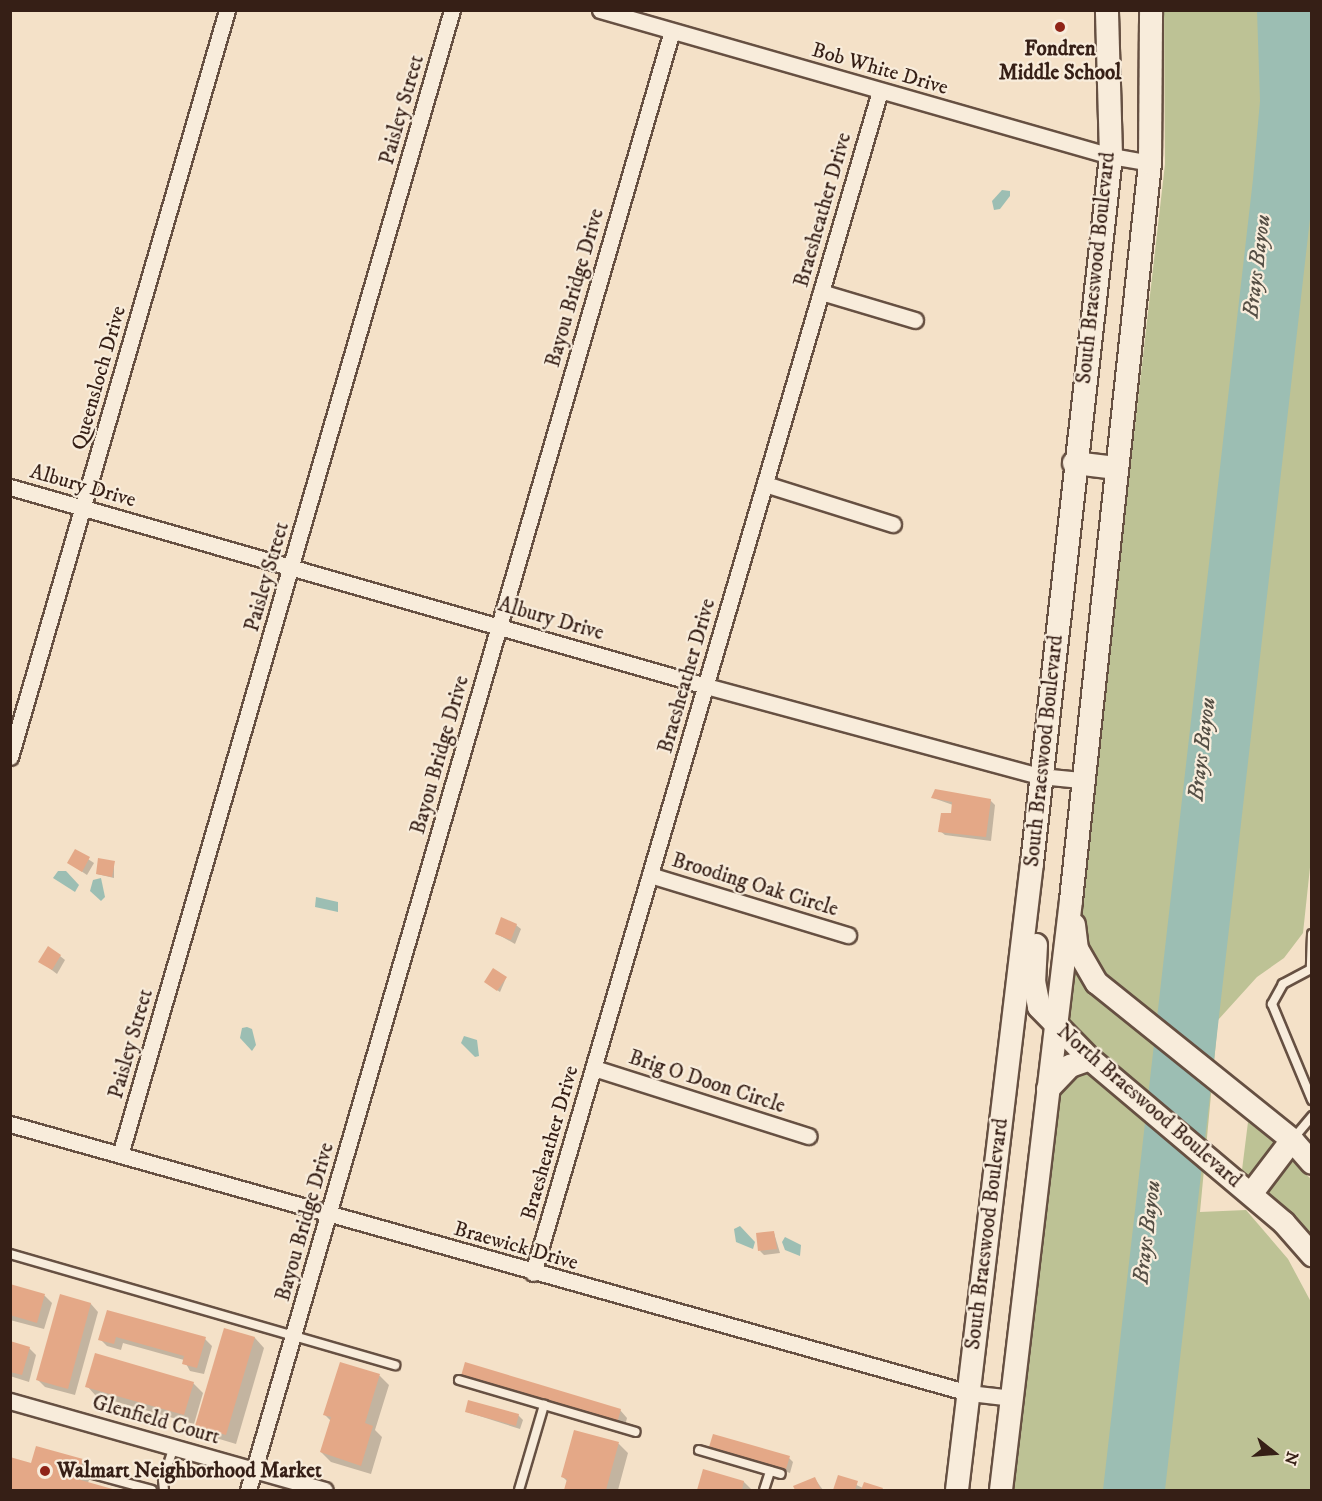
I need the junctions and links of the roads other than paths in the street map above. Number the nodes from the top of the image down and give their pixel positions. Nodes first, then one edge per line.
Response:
1 (227, 10) edge
2 (452, 10) edge
3 (600, 10) edge
4 (1107, 10) edge
5 (1150, 10) edge
6 (672, 31) junction
7 (880, 91) junction
8 (1111, 156) junction
9 (1150, 163) junction
10 (821, 292) junction
11 (915, 320) dead end
12 (1074, 463) junction
13 (1116, 468) junction
14 (765, 484) junction
15 (10, 487) edge
16 (84, 508) junction
17 (893, 524) dead end
18 (293, 565) junction
19 (499, 626) junction
20 (706, 686) junction
21 (10, 757) edge
22 (1040, 776) junction
23 (1082, 780) junction
24 (1032, 863) junction
25 (650, 875) junction
26 (1071, 900) junction
27 (1311, 934) edge
28 (849, 935) dead end
29 (1311, 969) edge
30 (1055, 1024) junction
31 (1090, 1059) junction
32 (594, 1068) junction
33 (1047, 1089) junction
34 (1311, 1100) edge
35 (1311, 1116) edge
36 (10, 1124) edge
37 (808, 1136) dead end
38 (1292, 1140) junction
39 (120, 1155) junction
40 (1311, 1163) edge
41 (1251, 1194) junction
42 (329, 1214) junction
43 (10, 1254) edge
44 (1311, 1255) edge
45 (533, 1273) junction
46 (293, 1335) junction
47 (395, 1365) dead end
48 (459, 1380) dead end
49 (969, 1393) junction
50 (1012, 1398) junction
51 (10, 1401) edge
52 (544, 1405) junction
53 (636, 1432) dead end
54 (174, 1446) junction
55 (699, 1450) dead end
56 (254, 1470) junction
57 (770, 1471) junction
58 (89, 1473) dead end
59 (781, 1474) dead end
60 (152, 1491) edge
61 (164, 1491) edge
62 (248, 1491) edge
63 (325, 1491) edge
64 (519, 1491) edge
65 (764, 1491) edge
66 (957, 1491) edge
67 (1001, 1491) edge

1 - 16 street, Queensloch Drive
2 - 18 street, Paisley Street
3 - 6 street, Bob White Drive
4 - 8 main road, South Braeswood Boulevard
5 - 9 main road, South Braeswood Boulevard
6 - 7 street, Bob White Drive
6 - 19 street, Bayou Bridge Drive
7 - 8 street, Bob White Drive
7 - 10 street, Braesheather Drive
8 - 9 street, Bob White Drive
8 - 12 main road, South Braeswood Boulevard
9 - 13 main road, South Braeswood Boulevard
10 - 11 street
10 - 14 street, Braesheather Drive
12 - 13 main road
12 - 22 main road, South Braeswood Boulevard
13 - 23 main road, South Braeswood Boulevard
14 - 17 street
14 - 20 street, Braesheather Drive
15 - 16 street, Albury Drive
16 - 18 street, Albury Drive
16 - 21 street, Queensloch Drive
18 - 19 street, Albury Drive
18 - 39 street, Paisley Street
19 - 20 street, Albury Drive
19 - 42 street, Bayou Bridge Drive
20 - 22 street, Albury Drive
20 - 25 street, Braesheather Drive
22 - 23 street, Albury Drive
22 - 24 main road, South Braeswood Boulevard
23 - 26 main road, South Braeswood Boulevard
24 - 30 main road, North Braeswood Boulevard
24 - 49 main road, South Braeswood Boulevard
25 - 28 street, Brooding Oak Circle
25 - 32 street, Braesheather Drive
26 - 30 main road, South Braeswood Boulevard
26 - 38 main road
27 - 29 lane
29 - 34 lane
30 - 31 main road, North Braeswood Boulevard
30 - 33 main road, South Braeswood Boulevard
31 - 33 main road
31 - 41 main road, North Braeswood Boulevard
32 - 37 street, Brig O Doon Circle
32 - 45 street, Braesheather Drive
33 - 50 main road, South Braeswood Boulevard
35 - 38 lane
36 - 39 street, Braewick Drive
38 - 40 main road
38 - 41 main road
39 - 42 street, Braewick Drive
41 - 44 main road, North Braeswood Boulevard
42 - 45 street, Braewick Drive
42 - 46 street, Bayou Bridge Drive
43 - 46 lane
45 - 49 street, Braewick Drive
46 - 47 lane
46 - 56 street, Bayou Bridge Drive
48 - 52 lane
49 - 50 street, Braewick Drive
49 - 66 main road, South Braeswood Boulevard
50 - 67 main road, South Braeswood Boulevard
51 - 54 street, Glenfield Court
52 - 53 lane
52 - 64 lane
54 - 56 street, Glenfield Court
54 - 61 lane
55 - 57 lane
56 - 62 street, Bayou Bridge Drive
56 - 63 street, Glenfield Court
57 - 59 lane
57 - 65 lane
58 - 60 lane

